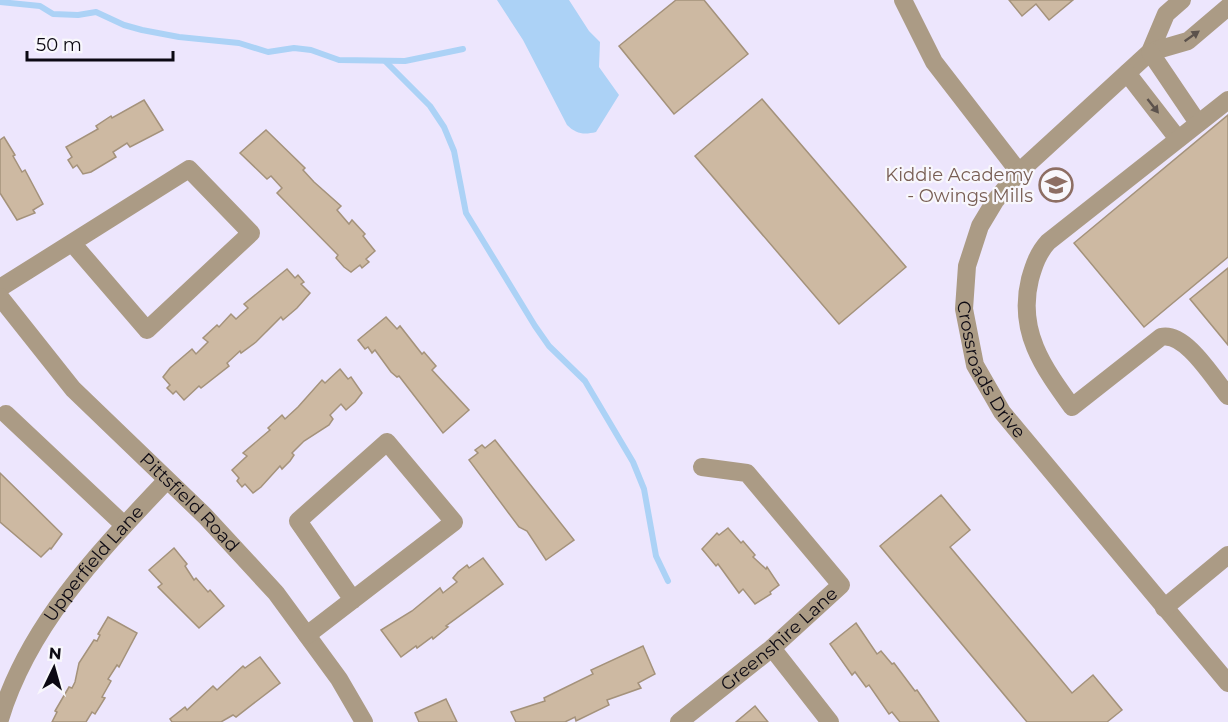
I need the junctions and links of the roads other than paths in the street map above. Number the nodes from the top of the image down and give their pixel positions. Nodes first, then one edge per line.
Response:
1 (903, 0) edge
2 (1182, 0) edge
3 (1228, 7) edge
4 (1149, 52) junction
5 (1127, 73) junction
6 (1228, 100) edge
7 (1198, 123) junction
8 (1178, 139) junction
9 (1019, 172) junction
10 (73, 244) junction
11 (0, 288) edge
12 (0, 297) edge
13 (1228, 396) edge
14 (6, 414) dead end
15 (702, 467) dead end
16 (166, 481) junction
17 (124, 525) junction
18 (1228, 555) edge
19 (353, 600) junction
20 (1164, 608) junction
21 (307, 635) junction
22 (772, 648) junction
23 (1228, 683) edge
24 (0, 720) edge
25 (364, 722) edge
26 (679, 722) edge
27 (830, 722) edge

1 - 9 street
2 - 4 street, Crossroads Drive
4 -> 3 street, Crossroads Drive
4 - 5 street, Crossroads Drive
4 - 7 street
5 -> 8 street
5 - 9 street, Crossroads Drive
6 - 7 street
7 - 8 street
8 - 13 street
9 - 20 street, Crossroads Drive
10 - 10 street
10 - 11 street
12 - 16 street, Pittsfield Road
14 - 17 street
15 - 22 street, Greenshire Lane
16 - 17 street, Upperfield Lane
16 - 21 street, Pittsfield Road
17 - 24 street, Upperfield Lane
18 - 20 street
19 - 19 street
19 - 21 street
20 - 23 street, Crossroads Drive
21 - 25 street, Pittsfield Road
22 - 26 street, Greenshire Lane
22 - 27 street

